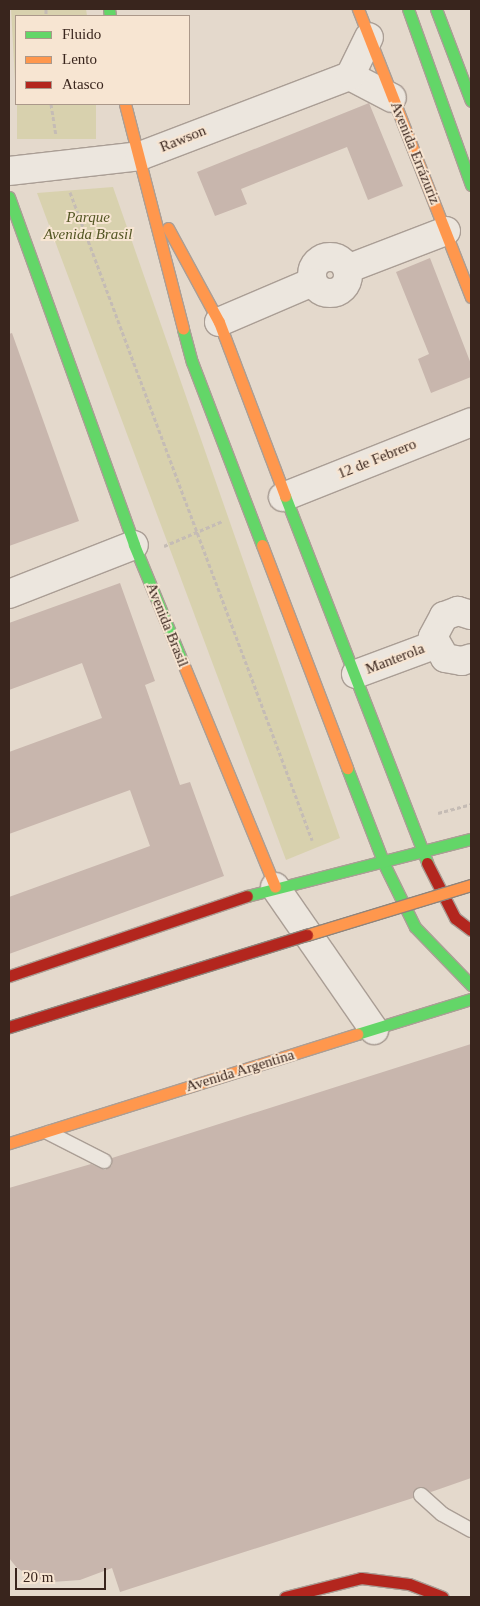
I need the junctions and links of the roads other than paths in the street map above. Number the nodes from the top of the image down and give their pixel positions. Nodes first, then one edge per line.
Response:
1 (358, 9) edge
2 (408, 9) edge
3 (436, 9) edge
4 (369, 37) junction
5 (350, 76) junction
6 (392, 98) junction
7 (471, 101) edge
8 (125, 105) edge
9 (140, 156) junction
10 (9, 170) edge
11 (471, 185) edge
12 (148, 192) junction
13 (9, 197) edge
14 (446, 230) junction
15 (471, 297) edge
16 (219, 322) junction
17 (471, 422) edge
18 (283, 497) junction
19 (137, 551) junction
20 (9, 594) edge
21 (471, 615) edge
22 (434, 645) junction
23 (471, 658) edge
24 (356, 674) junction
25 (471, 840) edge
26 (421, 852) junction
27 (384, 864) junction
28 (471, 885) edge
29 (275, 887) junction
30 (471, 930) edge
31 (9, 976) edge
32 (471, 985) edge
33 (471, 999) edge
34 (9, 1027) edge
35 (374, 1030) junction
36 (46, 1131) junction
37 (9, 1143) edge
38 (104, 1161) dead end
39 (421, 1495) dead end
40 (471, 1530) edge
41 (285, 1597) edge
42 (443, 1597) edge

1 - 4 main road, Avenida Errázuriz
2 - 11 main road
3 - 7 main road
4 - 5 street
4 - 6 main road, Avenida Errázuriz
5 - 6 street
5 - 9 street, Rawson
6 - 14 main road, Avenida Errázuriz
8 - 9 main road
9 - 10 street, Rawson
9 - 12 main road
12 - 16 main road
12 - 27 main road
13 - 19 main road, Avenida Brasil
14 - 15 main road, Avenida Errázuriz
14 - 16 street
16 - 18 main road
17 - 18 street, 12 de Febrero
18 - 24 main road
19 - 20 street
19 - 29 main road, Avenida Brasil
21 - 22 street, Manterola
22 - 23 street, Manterola
22 - 24 street, Manterola
24 - 26 main road
25 - 26 main road
26 - 27 main road
26 - 30 main road
27 - 29 main road
27 - 32 main road
28 - 34 main road, bridge
29 - 31 main road
29 - 35 street, Avenida Brasil
33 - 35 main road, Avenida Argentina
35 - 36 main road, Avenida Argentina
36 - 37 main road, Avenida Argentina
36 - 38 lane
39 - 40 lane
41 - 42 main road

